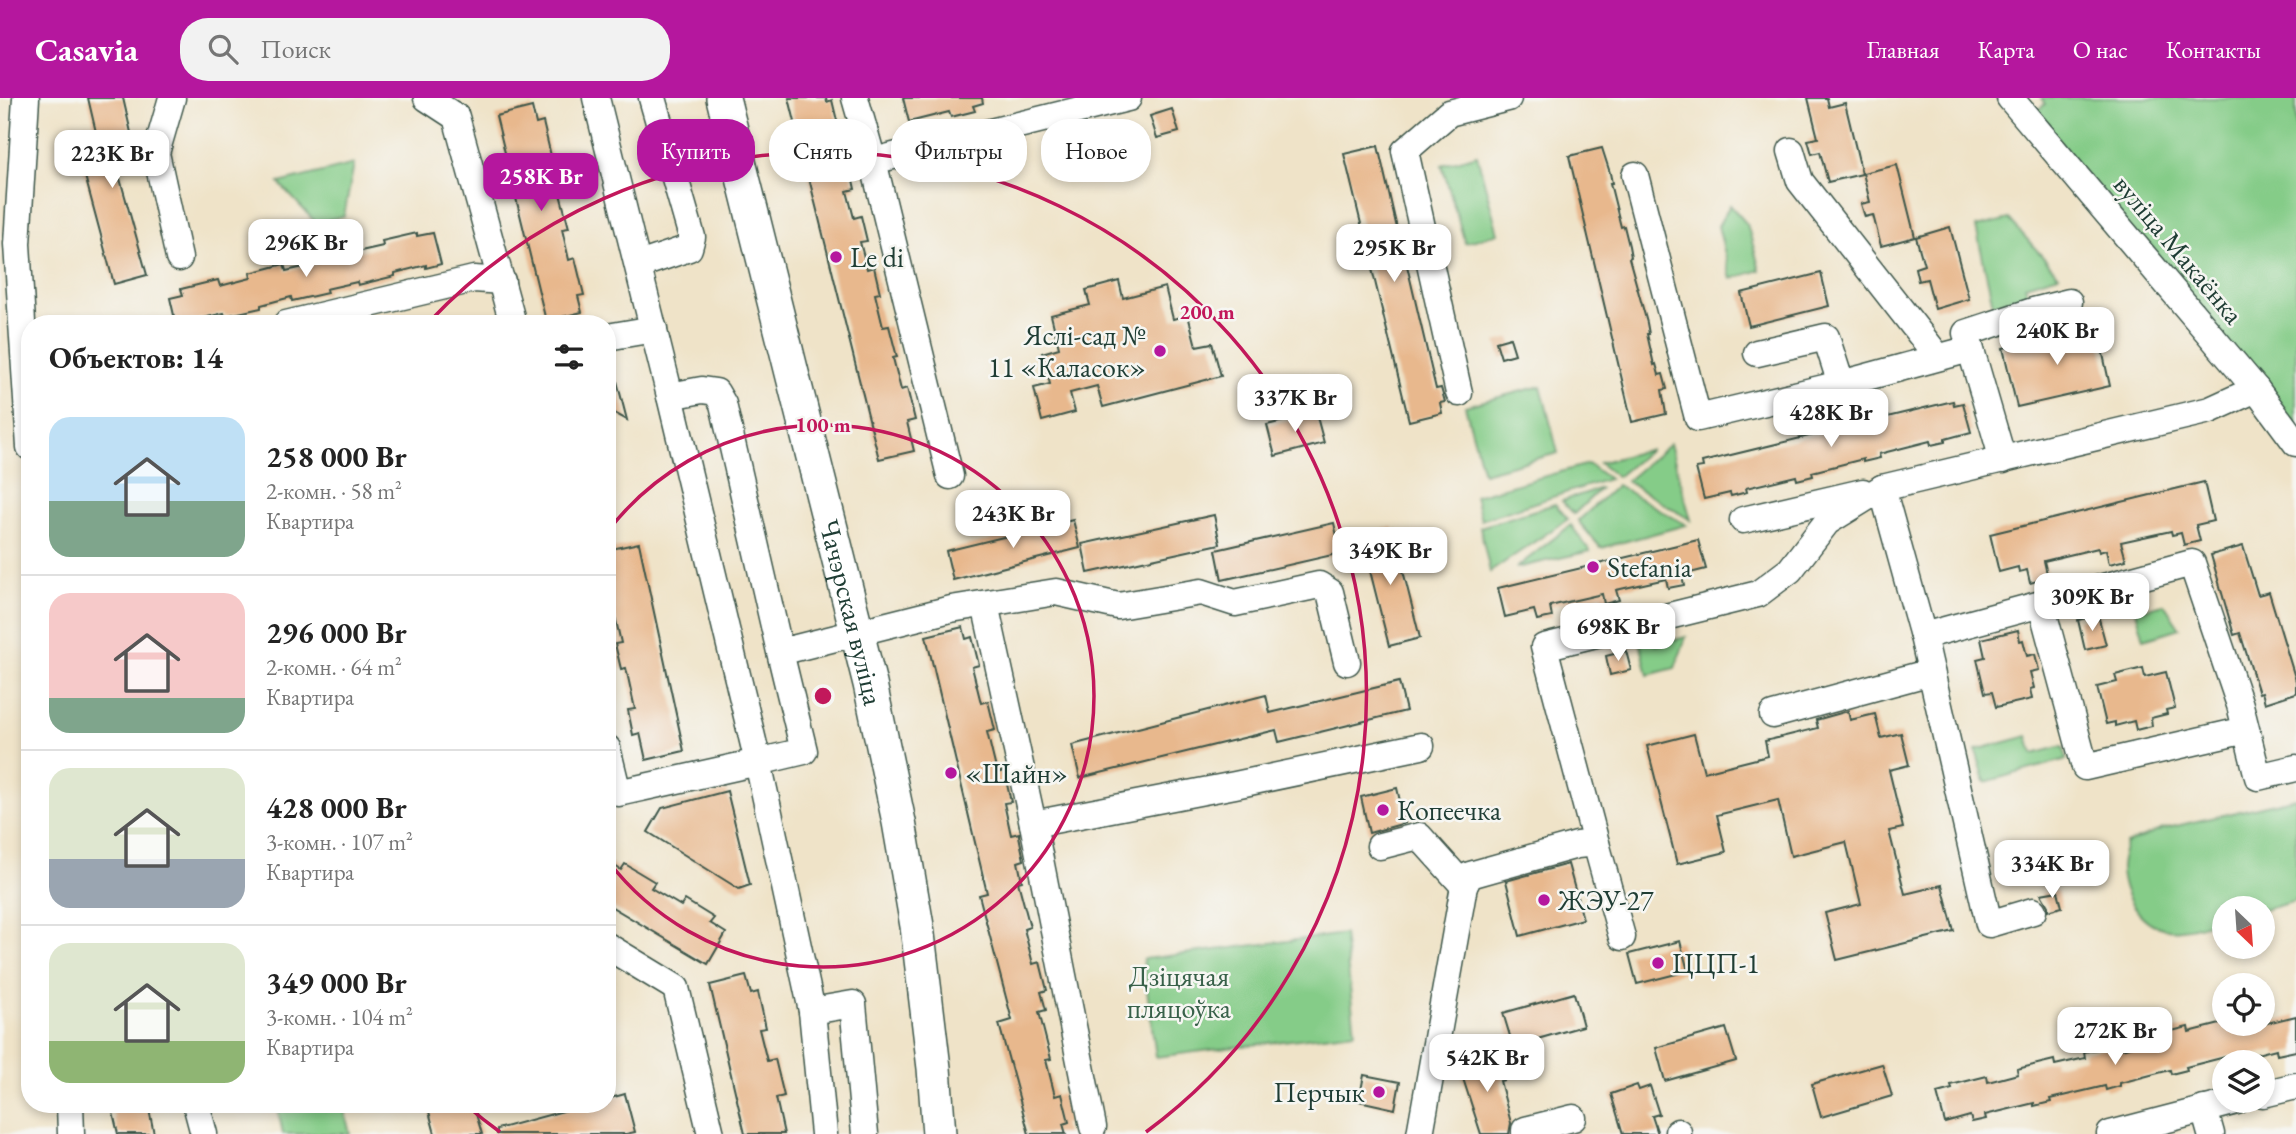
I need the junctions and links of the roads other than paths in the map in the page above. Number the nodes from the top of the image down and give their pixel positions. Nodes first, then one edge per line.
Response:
1 (26, 98) edge
2 (172, 98) edge
3 (427, 98) edge
4 (596, 98) edge
5 (652, 98) edge
6 (723, 98) edge
7 (855, 98) edge
8 (1128, 98) edge
9 (1508, 98) edge
10 (2010, 98) edge
11 (1447, 105) edge
12 (861, 119) edge
13 (1791, 150) dead end
14 (877, 160) edge
15 (1635, 175) dead end
16 (877, 177) edge
17 (179, 258) dead end
18 (639, 265) junction
19 (502, 281) junction
20 (2069, 302) dead end
21 (22, 315) edge
22 (324, 315) edge
23 (511, 315) edge
24 (654, 329) junction
25 (616, 335) edge
26 (1970, 349) junction
27 (1757, 353) dead end
28 (1938, 357) junction
29 (1841, 384) junction
30 (2256, 389) junction
31 (1459, 393) dead end
32 (670, 396) junction
33 (2296, 443) edge
34 (2003, 460) junction
35 (950, 476) dead end
36 (1882, 488) junction
37 (1744, 520) dead end
38 (985, 604) junction
39 (2041, 604) junction
40 (857, 632) junction
41 (1923, 636) junction
42 (780, 652) junction
43 (1348, 662) dead end
44 (1931, 672) junction
45 (1773, 715) dead end
46 (2246, 730) junction
47 (1420, 746) dead end
48 (758, 762) junction
49 (2296, 768) edge
50 (616, 785) edge
51 (1033, 824) junction
52 (1596, 843) junction
53 (1380, 846) dead end
54 (1464, 886) junction
55 (2033, 911) dead end
56 (1622, 937) dead end
57 (616, 951) edge
58 (812, 1011) junction
59 (2296, 1087) edge
60 (2275, 1091) edge
61 (2212, 1107) edge
62 (2204, 1109) junction
63 (70, 1113) edge
64 (198, 1113) edge
65 (1573, 1118) dead end
66 (1093, 1127) dead end
67 (71, 1134) edge
68 (204, 1134) edge
69 (711, 1134) edge
70 (824, 1134) edge
71 (865, 1134) edge
72 (939, 1134) edge
73 (1420, 1134) edge
74 (1525, 1134) edge
75 (2110, 1134) edge
76 (2211, 1134) edge

1 - 21 street
2 - 17 street
3 - 19 street
4 - 18 street
5 - 18 street
6 - 40 main road, Чачэрская вуліца
7 - 12 street
8 - 14 street
9 - 11 street
10 - 30 street, вуліца Макаёнка
11 - 31 street
13 - 28 street
15 - 29 street
16 - 35 street
18 - 24 street
19 - 22 street
19 - 23 street
20 - 26 street
24 - 25 street
24 - 32 street
26 - 28 street
26 - 34 street
27 - 29 street
28 - 29 street
30 - 33 street, вуліца Макаёнка
30 - 34 street
32 - 42 street
32 - 48 street
34 - 36 street
36 - 37 street
36 - 41 street
36 - 52 street
38 - 40 street
38 - 43 street
38 - 51 street
39 - 41 street
39 - 46 street
39 - 46 street
40 - 42 street
40 - 72 main road, Чачэрская вуліца
41 - 44 street
42 - 48 street
44 - 45 street
44 - 55 street
46 - 49 street
47 - 51 street
48 - 50 street
48 - 58 street
51 - 66 street
52 - 54 street
52 - 56 street
53 - 54 street
54 - 73 street
57 - 69 street
58 - 70 street
58 - 71 street
59 - 60 street
61 - 62 street
62 - 75 street
62 - 76 street
63 - 67 street
64 - 68 street
65 - 74 street

